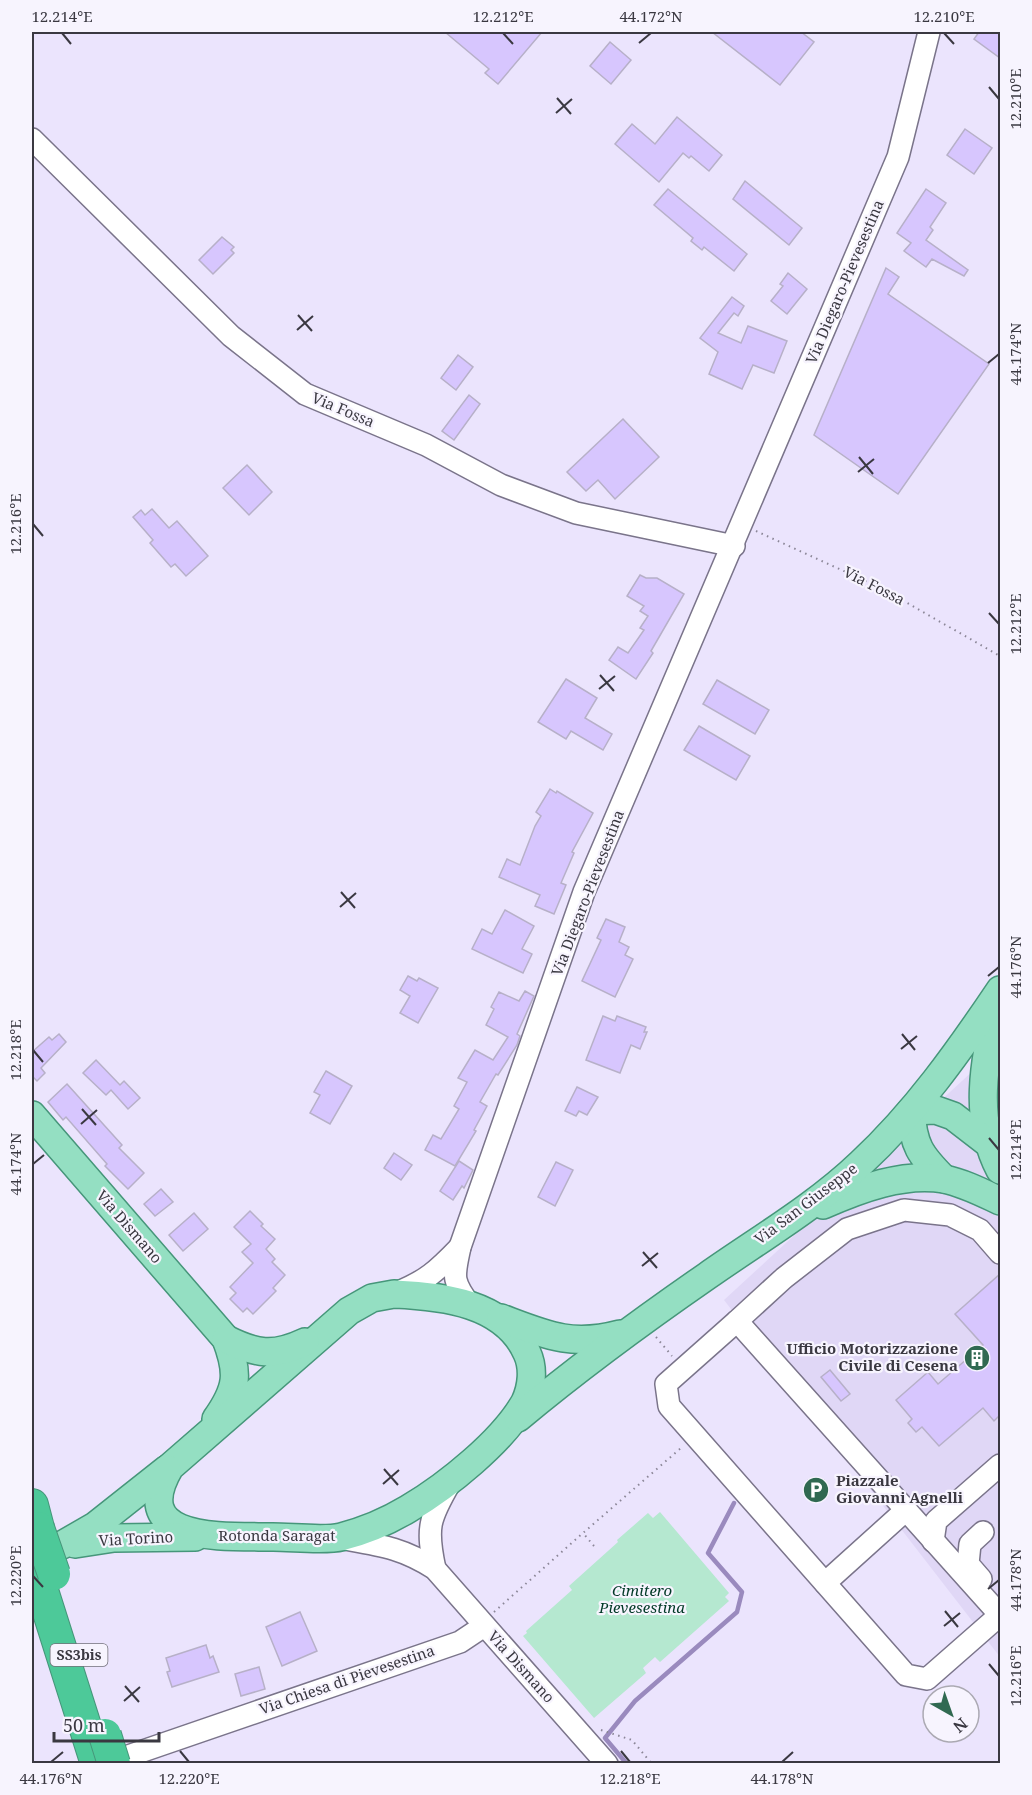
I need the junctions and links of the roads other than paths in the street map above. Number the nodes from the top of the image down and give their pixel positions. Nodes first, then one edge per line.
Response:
1 (929, 32) edge
2 (32, 139) edge
3 (734, 546) junction
4 (1000, 990) edge
5 (911, 1111) junction
6 (32, 1115) edge
7 (988, 1143) junction
8 (1000, 1170) edge
9 (944, 1179) junction
10 (1000, 1201) edge
11 (791, 1218) junction
12 (460, 1247) junction
13 (1000, 1253) edge
14 (394, 1294) junction
15 (470, 1305) junction
16 (499, 1318) junction
17 (737, 1321) junction
18 (627, 1332) junction
19 (320, 1335) junction
20 (226, 1338) junction
21 (506, 1429) junction
22 (200, 1441) junction
23 (1000, 1465) edge
24 (170, 1467) junction
25 (453, 1478) junction
26 (906, 1510) junction
27 (983, 1532) dead end
28 (211, 1536) junction
29 (339, 1538) junction
30 (933, 1541) junction
31 (41, 1550) edge
32 (435, 1569) junction
33 (825, 1584) junction
34 (1000, 1615) edge
35 (496, 1634) junction
36 (101, 1752) edge
37 (607, 1764) edge

1 - 3 street, Via Diegaro-Pievesestina
2 - 3 street, Via Fossa
3 - 12 street, Via Diegaro-Pievesestina
4 - 5 main road, Via San Giuseppe
4 - 7 main road
5 - 7 main road
5 - 9 main road
5 - 11 main road, Via San Giuseppe
6 - 20 main road, Via Dismano
7 - 8 main road
9 - 10 main road
9 - 11 main road
11 - 18 main road, Via San Giuseppe
12 - 14 street, Via Diegaro-Pievesestina
12 - 15 street, Via Diegaro-Pievesestina
13 - 17 street
14 - 15 main road, Rotonda Saragat
14 - 19 main road, Rotonda Saragat
15 - 16 main road, Rotonda Saragat
16 - 18 main road, Via San Giuseppe
16 - 21 main road, Rotonda Saragat
17 - 26 street
17 - 33 street
18 - 21 main road, Via San Giuseppe
19 - 20 main road, Via Dismano
19 - 22 main road, Rotonda Saragat
20 - 22 main road, Via Dismano
21 - 25 main road, Rotonda Saragat
22 - 24 main road, Rotonda Saragat
23 - 30 street
24 - 28 main road, Rotonda Saragat
24 - 31 main road, Via Torino
25 - 29 main road, Rotonda Saragat
25 - 32 street
26 - 30 street
26 - 33 street
27 - 34 street
28 - 29 main road, Rotonda Saragat
28 - 31 main road, Via Torino
29 - 32 street, Via Dismano
30 - 34 street
31 - 36 highway, SS3bis
32 - 35 street, Via Dismano
33 - 34 street
35 - 36 street, Via Chiesa di Pievesestina
35 - 37 street, Via Dismano

